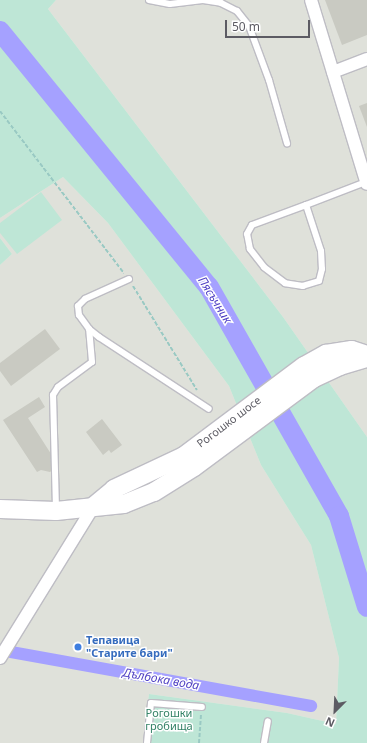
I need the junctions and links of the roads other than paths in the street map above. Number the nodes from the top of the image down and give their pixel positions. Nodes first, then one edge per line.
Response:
1 (150, 0) edge
2 (311, 0) edge
3 (367, 59) edge
4 (333, 72) junction
5 (287, 142) dead end
6 (367, 183) edge
7 (306, 205) junction
8 (129, 279) road end
9 (89, 329) junction
10 (367, 356) edge
11 (209, 409) road end
12 (94, 506) junction
13 (0, 510) edge
14 (56, 511) junction
15 (0, 658) edge
16 (202, 707) road end
17 (268, 722) dead end
18 (147, 743) edge
19 (264, 743) edge

1 - 5 lane
2 - 4 street
3 - 4 street
4 - 6 street
6 - 7 lane
7 - 7 lane
8 - 9 lane
9 - 11 lane
9 - 14 lane
10 - 12 main road, Рогошко шосе
12 - 14 main road, Рогошко шосе
12 - 15 street
13 - 14 main road, Рогошко шосе
16 - 18 lane
17 - 19 lane

